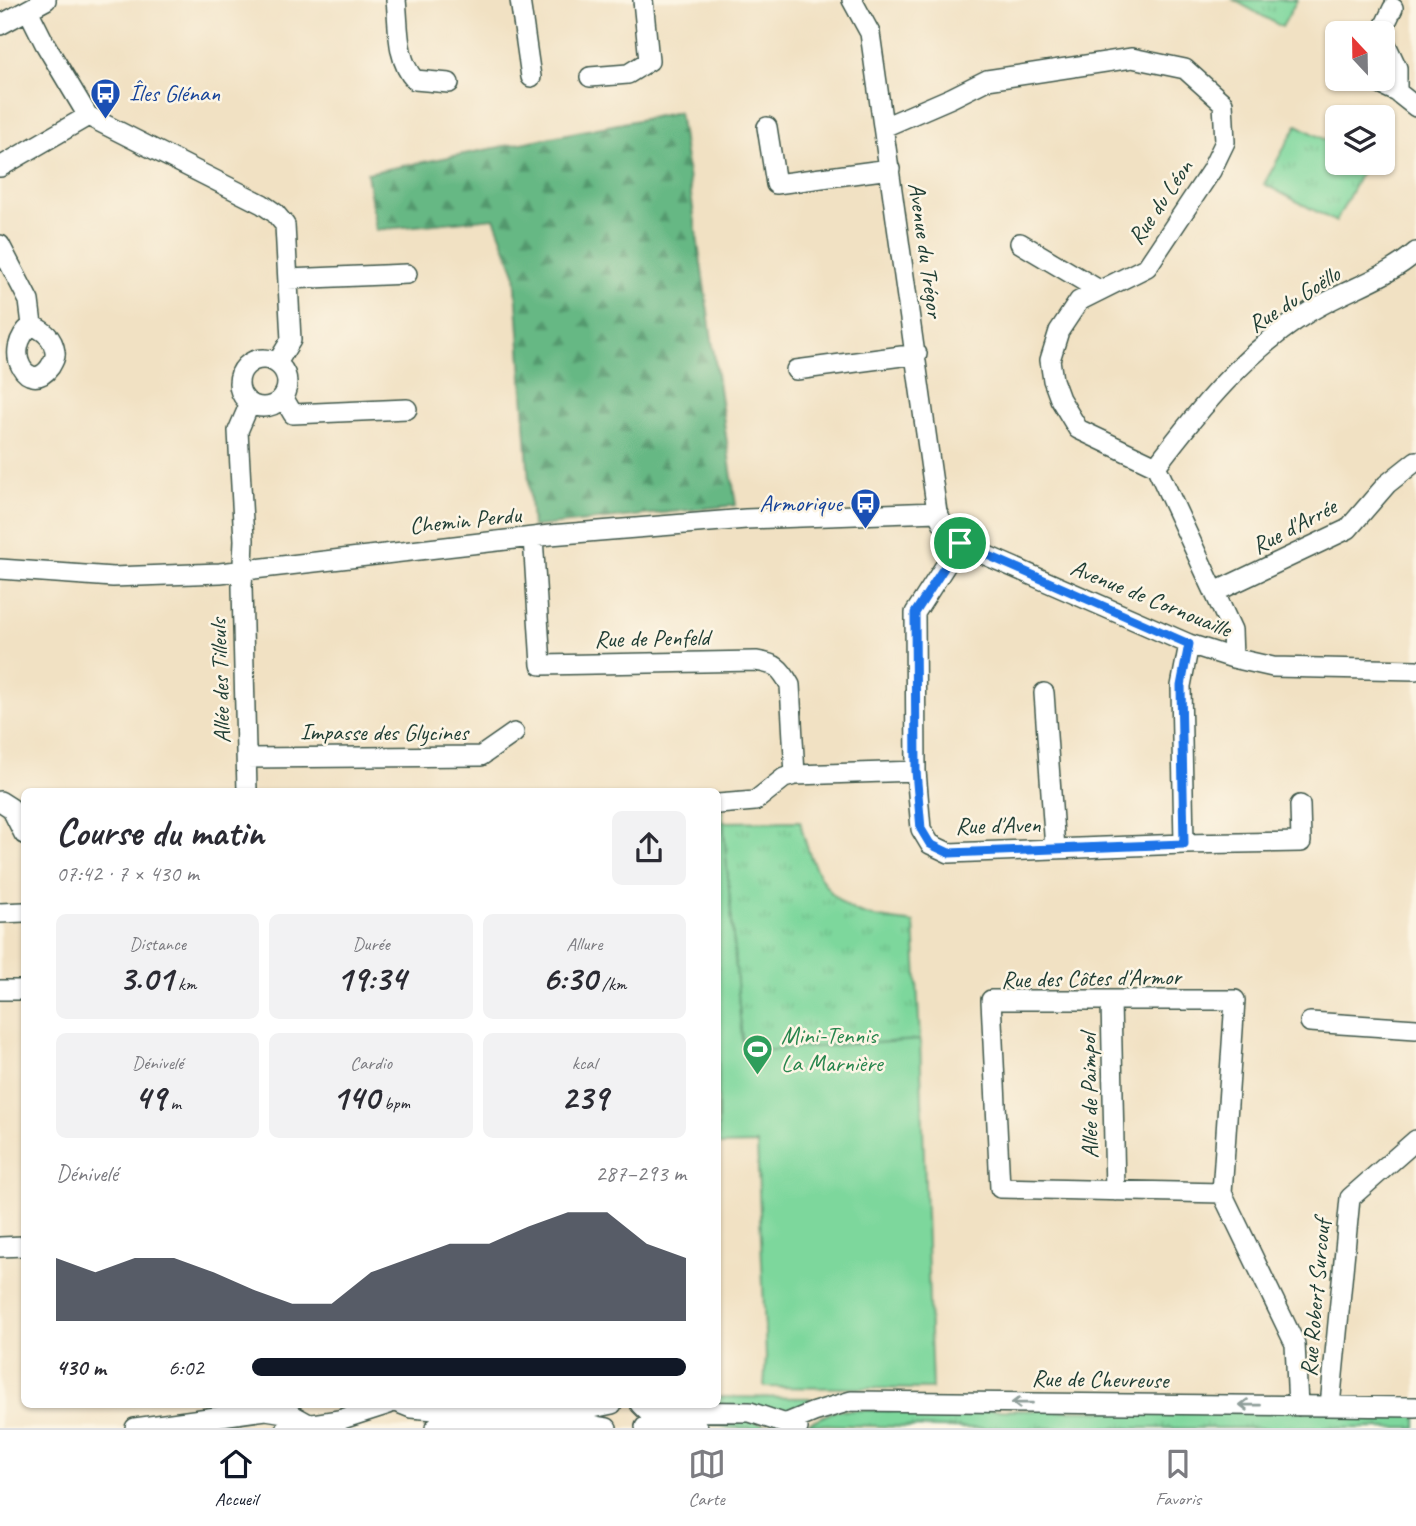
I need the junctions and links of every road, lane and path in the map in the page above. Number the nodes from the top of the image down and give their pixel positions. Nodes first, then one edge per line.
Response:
1 (46, 0) edge
2 (396, 0) edge
3 (520, 0) edge
4 (643, 0) edge
5 (852, 0) edge
6 (1393, 8) dead end
7 (28, 10) junction
8 (1387, 21) edge
9 (0, 25) edge
10 (1395, 64) edge
11 (531, 77) dead end
12 (590, 77) dead end
13 (449, 83) dead end
14 (1397, 92) joint
15 (1416, 107) edge
16 (88, 116) junction
17 (767, 127) dead end
18 (884, 127) junction
19 (0, 167) edge
20 (890, 169) junction
21 (1020, 243) dead end
22 (0, 245) edge
23 (1416, 252) edge
24 (407, 274) dead end
25 (288, 279) junction
26 (1099, 290) junction
27 (32, 325) dead end
28 (916, 354) junction
29 (277, 363) junction
30 (796, 370) dead end
31 (283, 397) junction
32 (250, 403) junction
33 (407, 409) dead end
34 (1416, 461) edge
35 (1156, 467) junction
36 (937, 512) junction
37 (533, 537) junction
38 (960, 543) junction
39 (0, 569) edge
40 (243, 570) junction
41 (1215, 592) junction
42 (1189, 644) junction
43 (1233, 658) junction
44 (1416, 670) edge
45 (1044, 693) dead end
46 (514, 733) dead end
47 (247, 758) junction
48 (916, 771) junction
49 (795, 775) junction
50 (247, 788) edge
51 (0, 801) edge
52 (721, 804) edge
53 (1300, 805) dead end
54 (21, 828) edge
55 (1184, 844) junction
56 (1055, 849) junction
57 (21, 912) edge
58 (0, 913) edge
59 (21, 989) edge
60 (0, 990) edge
61 (1111, 1001) junction
62 (1310, 1022) dead end
63 (1416, 1029) edge
64 (1416, 1140) edge
65 (1115, 1191) junction
66 (1222, 1193) junction
67 (21, 1245) edge
68 (0, 1247) edge
69 (1298, 1406) junction
70 (1330, 1406) junction
71 (1416, 1407) edge
72 (376, 1408) edge
73 (382, 1408) edge
74 (408, 1408) edge
75 (420, 1408) edge
76 (478, 1408) edge
77 (566, 1408) edge
78 (593, 1408) edge
79 (609, 1408) edge
80 (644, 1417) edge
81 (309, 1424) junction
82 (793, 1425) edge
83 (135, 1428) edge
84 (286, 1428) edge
85 (375, 1428) edge
86 (416, 1428) edge
87 (435, 1428) edge
88 (607, 1428) edge
89 (698, 1428) edge

1 - 7 street
2 - 13 street
3 - 11 street
4 - 12 street
5 - 18 street, Avenue du Trégor
6 - 8 street
7 - 9 street
7 - 16 street
10 - 14 street
14 - 15 street
16 - 19 street
16 - 25 street
17 - 20 street
18 - 20 street, Avenue du Trégor
18 - 26 street, Rue du Léon
20 - 28 street, Avenue du Trégor
21 - 26 street
22 - 27 street
23 - 35 street, Rue du Goëllo
24 - 25 street
25 - 29 street
26 - 35 street, Rue du Léon
28 - 30 street
28 - 36 street, Avenue du Trégor
29 - 31 street
29 - 32 street
31 - 32 street
31 - 33 street
32 - 40 street, Allée des Tilleuls
34 - 41 street, Rue d'Arrée
35 - 41 street
36 - 37 street, Chemin Perdu
36 - 38 street
37 - 40 street, Chemin Perdu
37 - 49 street, Rue de Penfeld
38 - 42 street, Avenue de Cornouaille
38 - 48 street, Rue d'Aven
39 - 40 street, Chemin Perdu
40 - 47 street, Allée des Tilleuls
41 - 43 street
42 - 43 street, Avenue de Cornouaille
42 - 55 street
43 - 44 street, Avenue de Cornouaille
45 - 56 street
46 - 47 street, Impasse des Glycines
47 - 50 street, Allée des Tilleuls
48 - 49 street
48 - 56 street, Rue d'Aven
49 - 52 street
51 - 54 street
53 - 55 street, Rue d'Aven
55 - 56 street, Rue d'Aven
57 - 58 street
59 - 60 street
61 - 65 street, Allée de Paimpol
61 - 65 street, Rue des Côtes d'Armor
61 - 66 street, Rue des Côtes d'Armor
62 - 63 street
64 - 70 street, Rue Robert Surcouf
65 - 66 street, Rue des Côtes d'Armor
66 - 69 street, Rue des Côtes d'Armor
67 - 68 street
69 - 70 street, Rue de Chevreuse
69 -> 82 street, Rue de Chevreuse
70 - 71 street, Rue de Chevreuse
72 - 81 street
73 - 85 street
74 - 86 street
75 - 76 street
77 - 78 street
79 - 88 street
80 - 82 street, Rue de Chevreuse
80 - 89 street, Rue de Chevreuse
81 - 83 street
81 - 84 street
87 - 88 street

